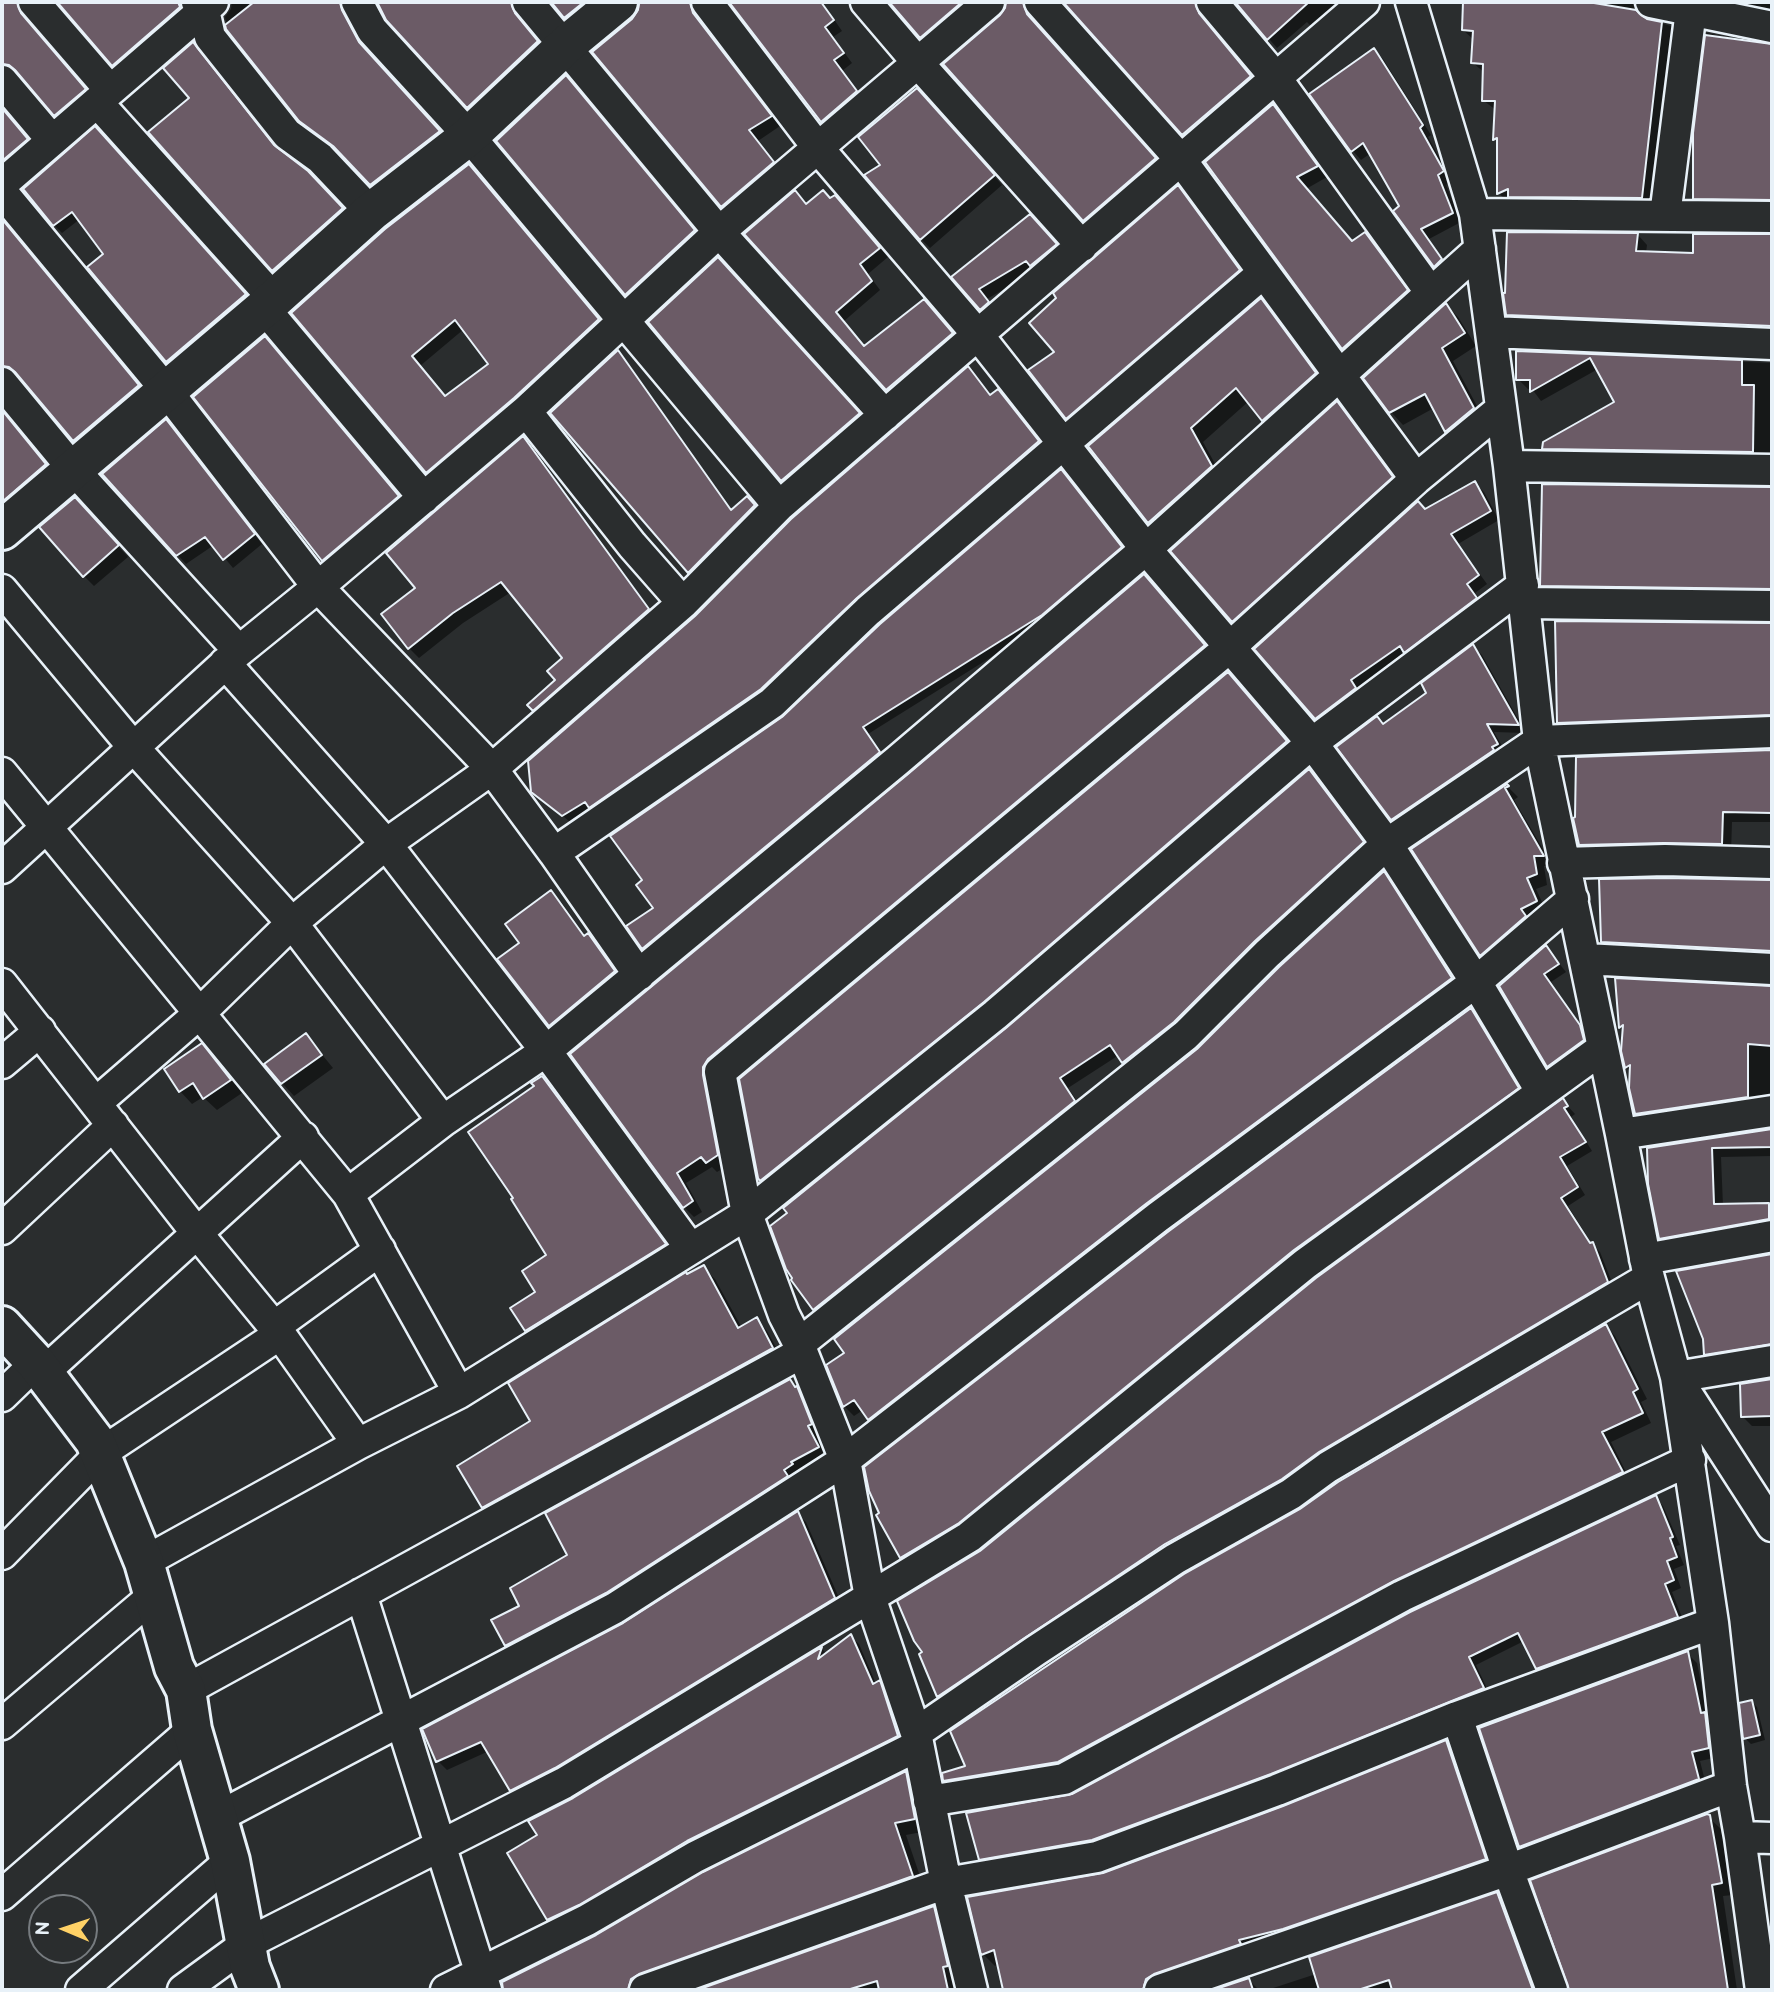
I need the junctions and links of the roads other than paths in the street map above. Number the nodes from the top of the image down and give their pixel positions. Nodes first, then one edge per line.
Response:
1 (34, 2) edge
2 (357, 2) edge
3 (528, 2) edge
4 (618, 2) edge
5 (707, 2) edge
6 (866, 2) edge
7 (989, 2) edge
8 (1040, 2) edge
9 (1212, 2) edge
10 (1364, 2) edge
11 (1411, 2) edge
12 (1651, 2) edge
13 (205, 4) edge
14 (1692, 6) edge
15 (1772, 27) edge
16 (566, 46) junction
17 (918, 63) junction
18 (1276, 78) junction
19 (2, 81) edge
20 (103, 96) junction
21 (468, 136) junction
22 (52, 140) junction
23 (818, 148) junction
24 (1181, 160) junction
25 (2, 184) edge
26 (2, 191) edge
27 (371, 212) junction
28 (1475, 214) junction
29 (1665, 216) junction
30 (1772, 217) edge
31 (719, 232) junction
32 (1082, 246) junction
33 (1480, 249) junction
34 (1263, 273) junction
35 (1431, 293) junction
36 (269, 303) junction
37 (622, 321) junction
38 (1491, 332) junction
39 (978, 335) junction
40 (1772, 344) edge
41 (1340, 374) junction
42 (2, 383) edge
43 (166, 390) junction
44 (1501, 409) junction
45 (526, 411) junction
46 (885, 415) junction
47 (1063, 446) junction
48 (1509, 466) junction
49 (73, 469) junction
50 (1772, 470) edge
51 (1416, 479) junction
52 (424, 498) junction
53 (779, 506) junction
54 (2, 530) edge
55 (1146, 549) junction
56 (318, 587) junction
57 (2, 590) edge
58 (1524, 594) junction
59 (683, 603) junction
60 (1772, 606) edge
61 (1230, 647) junction
62 (232, 657) junction
63 (1772, 732) edge
64 (1539, 741) junction
65 (1311, 743) junction
66 (134, 748) junction
67 (492, 769) junction
68 (2, 773) edge
69 (47, 827) junction
70 (386, 844) junction
71 (1387, 844) junction
72 (554, 853) junction
73 (1563, 863) junction
74 (1772, 863) edge
75 (2, 868) edge
76 (1573, 899) junction
77 (292, 923) junction
78 (1585, 959) junction
79 (1772, 970) edge
80 (639, 975) junction
81 (1476, 982) junction
82 (2, 984) edge
83 (201, 1012) junction
84 (40, 1031) junction
85 (1603, 1048) junction
86 (546, 1051) junction
87 (2, 1063) edge
88 (1541, 1091) junction
89 (1772, 1111) edge
90 (105, 1114) junction
91 (443, 1121) junction
92 (1621, 1134) junction
93 (303, 1138) junction
94 (348, 1194) junction
95 (747, 1214) junction
96 (2, 1229) edge
97 (196, 1232) junction
98 (1772, 1236) edge
99 (691, 1249) junction
100 (380, 1250) junction
101 (1647, 1269) junction
102 (2, 1326) edge
103 (277, 1331) junction
104 (800, 1348) junction
105 (1772, 1361) edge
106 (39, 1368) junction
107 (1676, 1377) junction
108 (459, 1392) junction
109 (2, 1395) edge
110 (359, 1444) junction
111 (101, 1453) junction
112 (845, 1460) junction
113 (1690, 1460) junction
114 (1772, 1526) edge
115 (2, 1554) edge
116 (148, 1578) junction
117 (361, 1594) junction
118 (870, 1597) junction
119 (1713, 1623) junction
120 (186, 1690) junction
121 (1457, 1717) junction
122 (401, 1721) junction
123 (2, 1724) edge
124 (192, 1730) junction
125 (916, 1739) junction
126 (1731, 1786) junction
127 (929, 1801) junction
128 (218, 1818) junction
129 (1740, 1837) junction
130 (1772, 1838) edge
131 (439, 1846) junction
132 (230, 1861) junction
133 (1508, 1870) junction
134 (946, 1883) junction
135 (2, 1895) edge
136 (246, 1944) junction
137 (1763, 1976) edge
138 (482, 1982) edge
139 (81, 1990) edge
140 (183, 1990) edge
141 (259, 1990) edge
142 (446, 1990) edge
143 (645, 1990) edge
144 (972, 1990) edge
145 (1160, 1990) edge
146 (1552, 1990) edge

1 - 20 street
2 - 21 street
3 - 16 street
4 - 16 street
5 - 23 street
6 - 17 street
7 - 17 street
8 - 24 street
9 - 18 street
10 - 18 street
11 - 28 street
12 - 14 street
13 - 20 street
13 - 27 street
14 - 15 street
14 - 29 street
16 - 21 street
16 - 31 street
17 - 23 street
17 - 32 street
18 - 24 street
18 - 35 street
19 - 22 street
20 - 22 street
20 - 36 street
21 - 27 street
21 - 37 street
22 - 25 street
23 - 31 street
23 - 39 street
24 - 32 street
24 - 34 street
26 - 43 street
27 - 36 street
28 - 29 street
28 - 33 street
29 - 30 street
31 - 37 street
31 - 46 street
32 - 39 street
33 - 35 street
33 - 38 street
34 - 41 street
34 - 47 street
35 - 41 street
36 - 43 street
36 - 52 street
37 - 45 street
37 - 53 street
38 - 40 street
38 - 44 street
39 - 46 street
39 - 47 street
41 - 51 street
41 - 55 street
42 - 49 street
43 - 49 street
43 - 56 street
44 - 48 street
44 - 51 street
45 - 52 street
45 - 59 street
46 - 53 street
47 - 55 street
47 - 72 street
48 - 50 street
48 - 58 street
49 - 54 street
49 - 62 street
51 - 61 street
52 - 56 street
53 - 59 street
55 - 61 street
55 - 80 street
56 - 62 street
56 - 67 street
57 - 66 street
58 - 60 street
58 - 64 street
58 - 65 street
59 - 67 street
61 - 65 street
61 - 95 street
62 - 66 street
62 - 70 street
63 - 64 street
64 - 71 street
64 - 73 street
65 - 71 street
65 - 95 street
66 - 69 street
66 - 77 street
67 - 70 street
67 - 72 street
68 - 69 street
69 - 75 street
69 - 83 street
70 - 77 street
70 - 86 street
71 - 81 street
71 - 104 street
72 - 80 street
73 - 74 street
73 - 76 street
76 - 78 street
76 - 81 street
77 - 83 street
77 - 91 street
78 - 79 street
78 - 85 street
80 - 86 street
81 - 88 street
81 - 112 street
82 - 84 street
83 - 90 street
83 - 93 street
84 - 87 street
84 - 90 street
85 - 88 street
85 - 92 street
86 - 91 street
86 - 99 street
88 - 118 street
89 - 92 street
90 - 96 street
90 - 97 street
91 - 94 street
92 - 101 street
93 - 94 street
93 - 97 street
94 - 100 street
95 - 99 street
95 - 104 street
97 - 103 street
97 - 106 street
98 - 101 street
99 - 108 street
100 - 103 street
100 - 108 street
101 - 107 street
101 - 125 street
102 - 106 street
103 - 110 street
103 - 111 street
104 - 112 street
104 - 117 street
105 - 107 street
106 - 109 street
106 - 111 street
107 - 113 street
107 - 114 street
108 - 110 street
110 - 116 street
111 - 115 street
111 - 116 street
112 - 118 street
112 - 122 street
113 - 119 street
113 - 127 street
116 - 120 street
116 - 123 street
117 - 120 street
117 - 122 street
118 - 125 street
118 - 131 street
119 - 121 street
119 - 126 street
120 - 124 street
121 - 133 street
121 - 134 street
122 - 128 street
122 - 131 street
124 - 128 street
124 - 135 street
125 - 127 street
125 - 138 street
126 - 129 street
126 - 133 street
127 - 134 street
128 - 132 street
129 - 130 street
129 - 137 street
131 - 136 street
131 - 138 street
132 - 136 street
132 - 139 street
133 - 145 street
133 - 146 street
134 - 143 street
134 - 144 street
136 - 140 street
136 - 141 street
138 - 142 street

